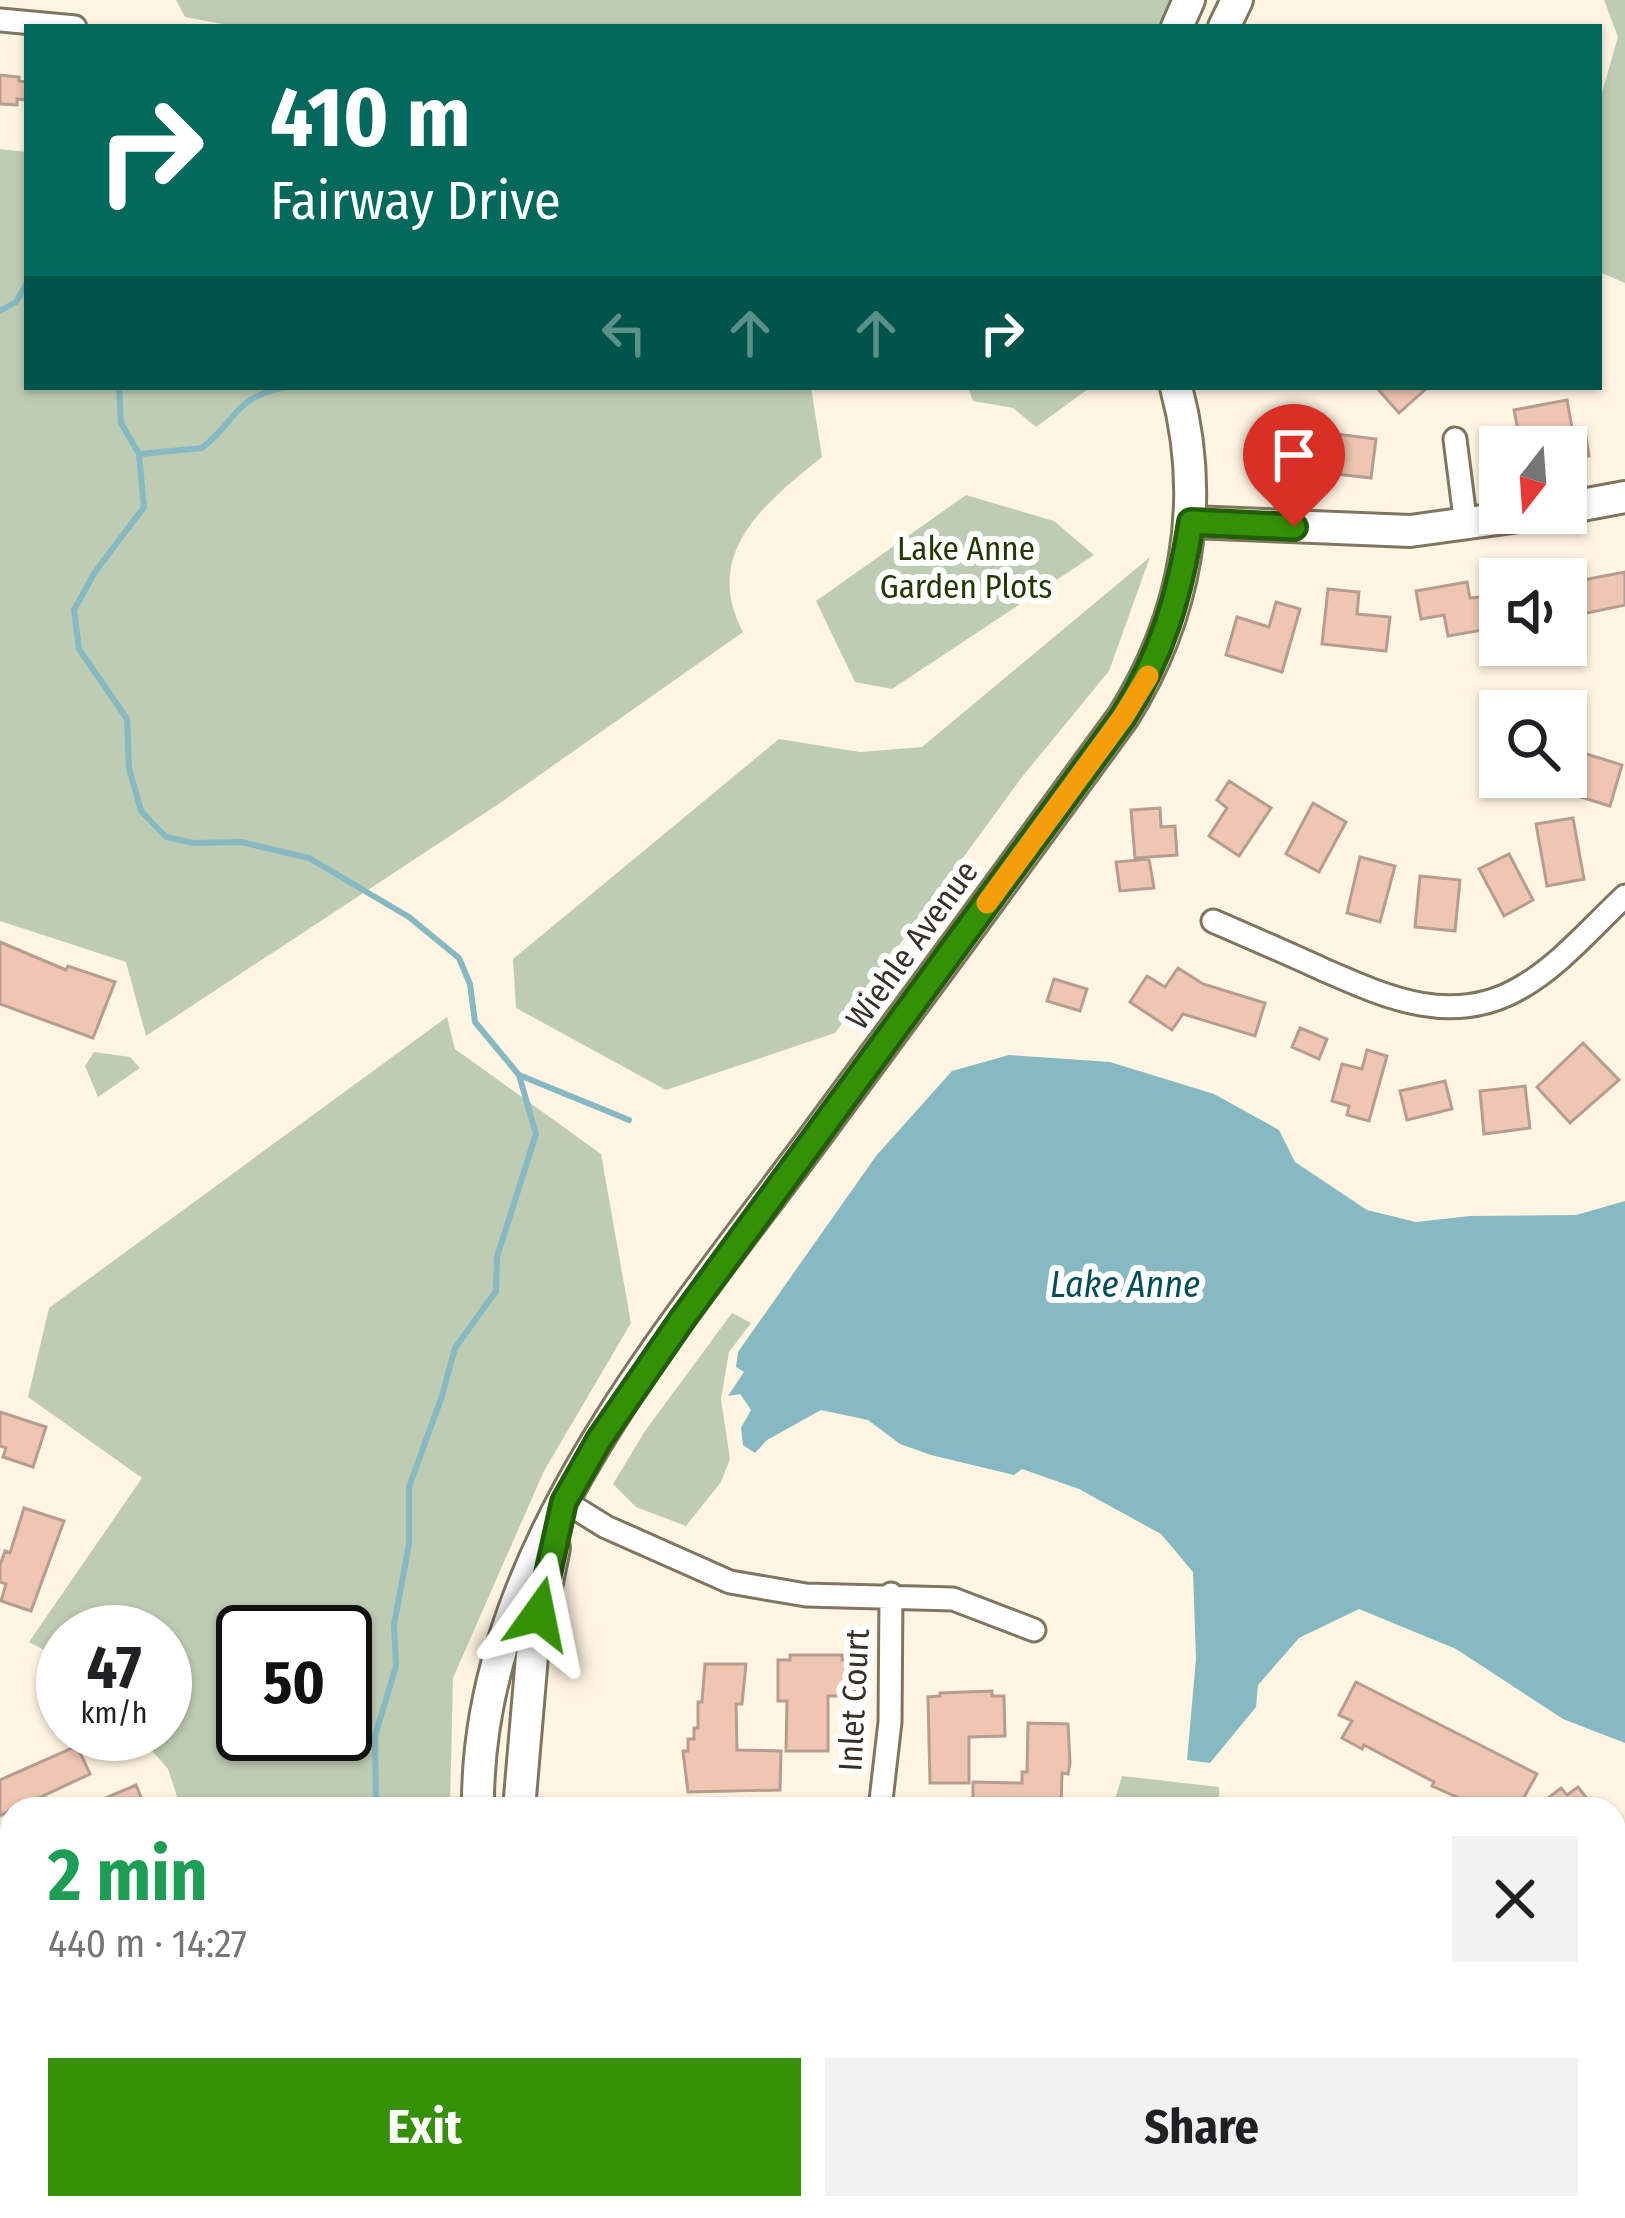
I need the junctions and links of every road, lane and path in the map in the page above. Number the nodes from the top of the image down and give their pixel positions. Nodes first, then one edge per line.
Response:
1 (0, 20) edge
2 (43, 24) edge
3 (1178, 390) edge
4 (1455, 439) dead end
5 (1625, 497) edge
6 (1587, 504) edge
7 (1191, 522) junction
8 (1479, 524) edge
9 (1466, 526) junction
10 (1625, 896) edge
11 (1213, 921) dead end
12 (564, 1502) junction
13 (891, 1594) junction
14 (1034, 1630) dead end
15 (479, 1797) edge
16 (520, 1797) edge
17 (881, 1797) edge

1 - 2 street
3 - 7 main road, Wiehle Avenue
4 - 9 street
5 - 6 main road
7 - 9 main road
7 - 12 main road, Wiehle Avenue
8 - 9 main road
10 - 11 street
12 - 13 street, Inlet Court
12 - 15 main road, Wiehle Avenue
12 - 16 main road, Wiehle Avenue
13 - 14 street, Inlet Court
13 - 17 street, Inlet Court

